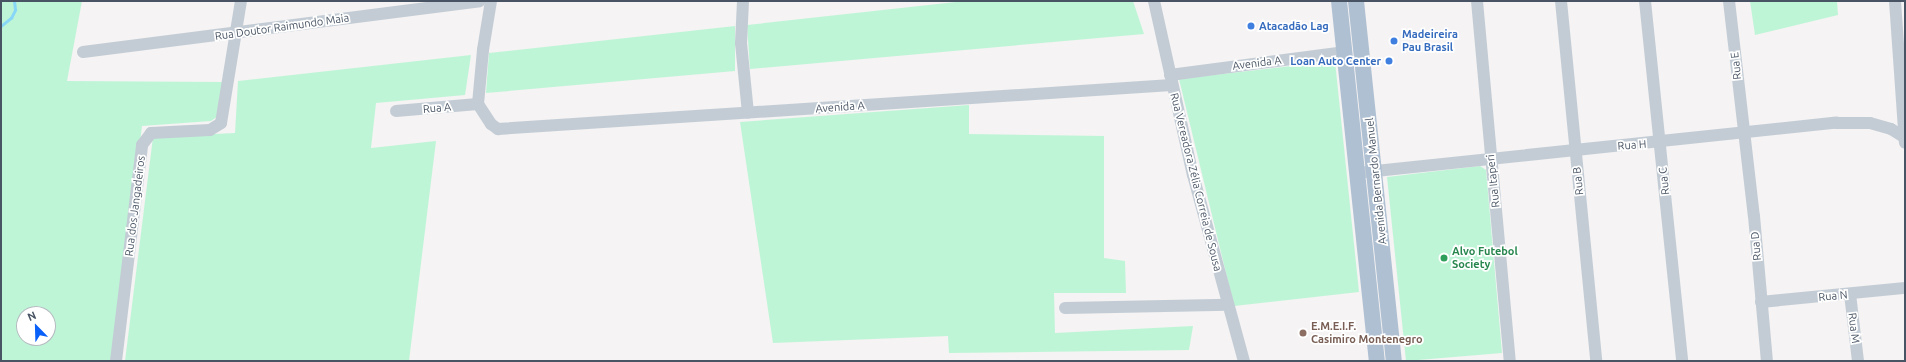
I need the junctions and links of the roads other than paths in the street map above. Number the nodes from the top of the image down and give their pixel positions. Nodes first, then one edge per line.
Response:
1 (241, 1) edge
2 (480, 1) edge
3 (491, 1) edge
4 (743, 1) edge
5 (1154, 1) edge
6 (1340, 1) edge
7 (1356, 1) edge
8 (1477, 1) edge
9 (1561, 1) edge
10 (1645, 1) edge
11 (1729, 1) edge
12 (1895, 1) edge
13 (235, 33) junction
14 (84, 52) dead end
15 (1345, 52) junction
16 (1171, 80) junction
17 (478, 104) junction
18 (396, 111) dead end
19 (748, 113) junction
20 (1743, 131) junction
21 (1904, 140) edge
22 (1660, 142) junction
23 (1575, 149) junction
24 (1490, 158) junction
25 (1376, 170) junction
26 (1357, 173) junction
27 (1905, 288) edge
28 (1850, 294) junction
29 (1761, 302) junction
30 (1228, 305) junction
31 (1065, 308) dead end
32 (116, 361) edge
33 (1244, 361) edge
34 (1377, 361) edge
35 (1394, 361) edge
36 (1510, 361) edge
37 (1596, 361) edge
38 (1682, 361) edge
39 (1767, 361) edge
40 (1858, 361) edge

1 - 13 street
2 - 13 street, Rua Doutor Raimundo Maia
3 - 17 street
4 - 19 street
5 - 16 street, Rua Vereadora Zélia Correia de Sousa
6 - 15 main road, Avenida Bernardo Manuel
7 - 25 main road, Avenida Bernardo Manuel
8 - 24 street, Rua Itaperi
9 - 23 street, Rua B
10 - 22 street, Rua C
11 - 20 street, Rua E
12 - 21 street
13 - 14 street, Rua Doutor Raimundo Maia
13 - 32 street, Rua dos Jangadeiros
15 - 16 street, Avenida A
15 - 26 main road, Avenida Bernardo Manuel
16 - 19 street, Avenida A
16 - 30 street, Rua Vereadora Zélia Correia de Sousa
17 - 18 street, Rua A
17 - 19 street, Avenida A
20 - 21 street, Rua H
20 - 22 street, Rua H
20 - 29 street, Rua D
22 - 23 street, Rua H
22 - 38 street, Rua C
23 - 24 street, Rua H
23 - 37 street, Rua B
24 - 25 street, Rua H
24 - 36 street, Rua Itaperi
25 - 26 street, Rua H
25 - 35 main road, Avenida Bernardo Manuel
26 - 34 main road, Avenida Bernardo Manuel
27 - 28 street, Rua N
28 - 29 street, Rua N
28 - 40 street, Rua M
29 - 39 street, Rua D
30 - 31 street
30 - 33 street, Rua Vereadora Zélia Correia de Sousa

